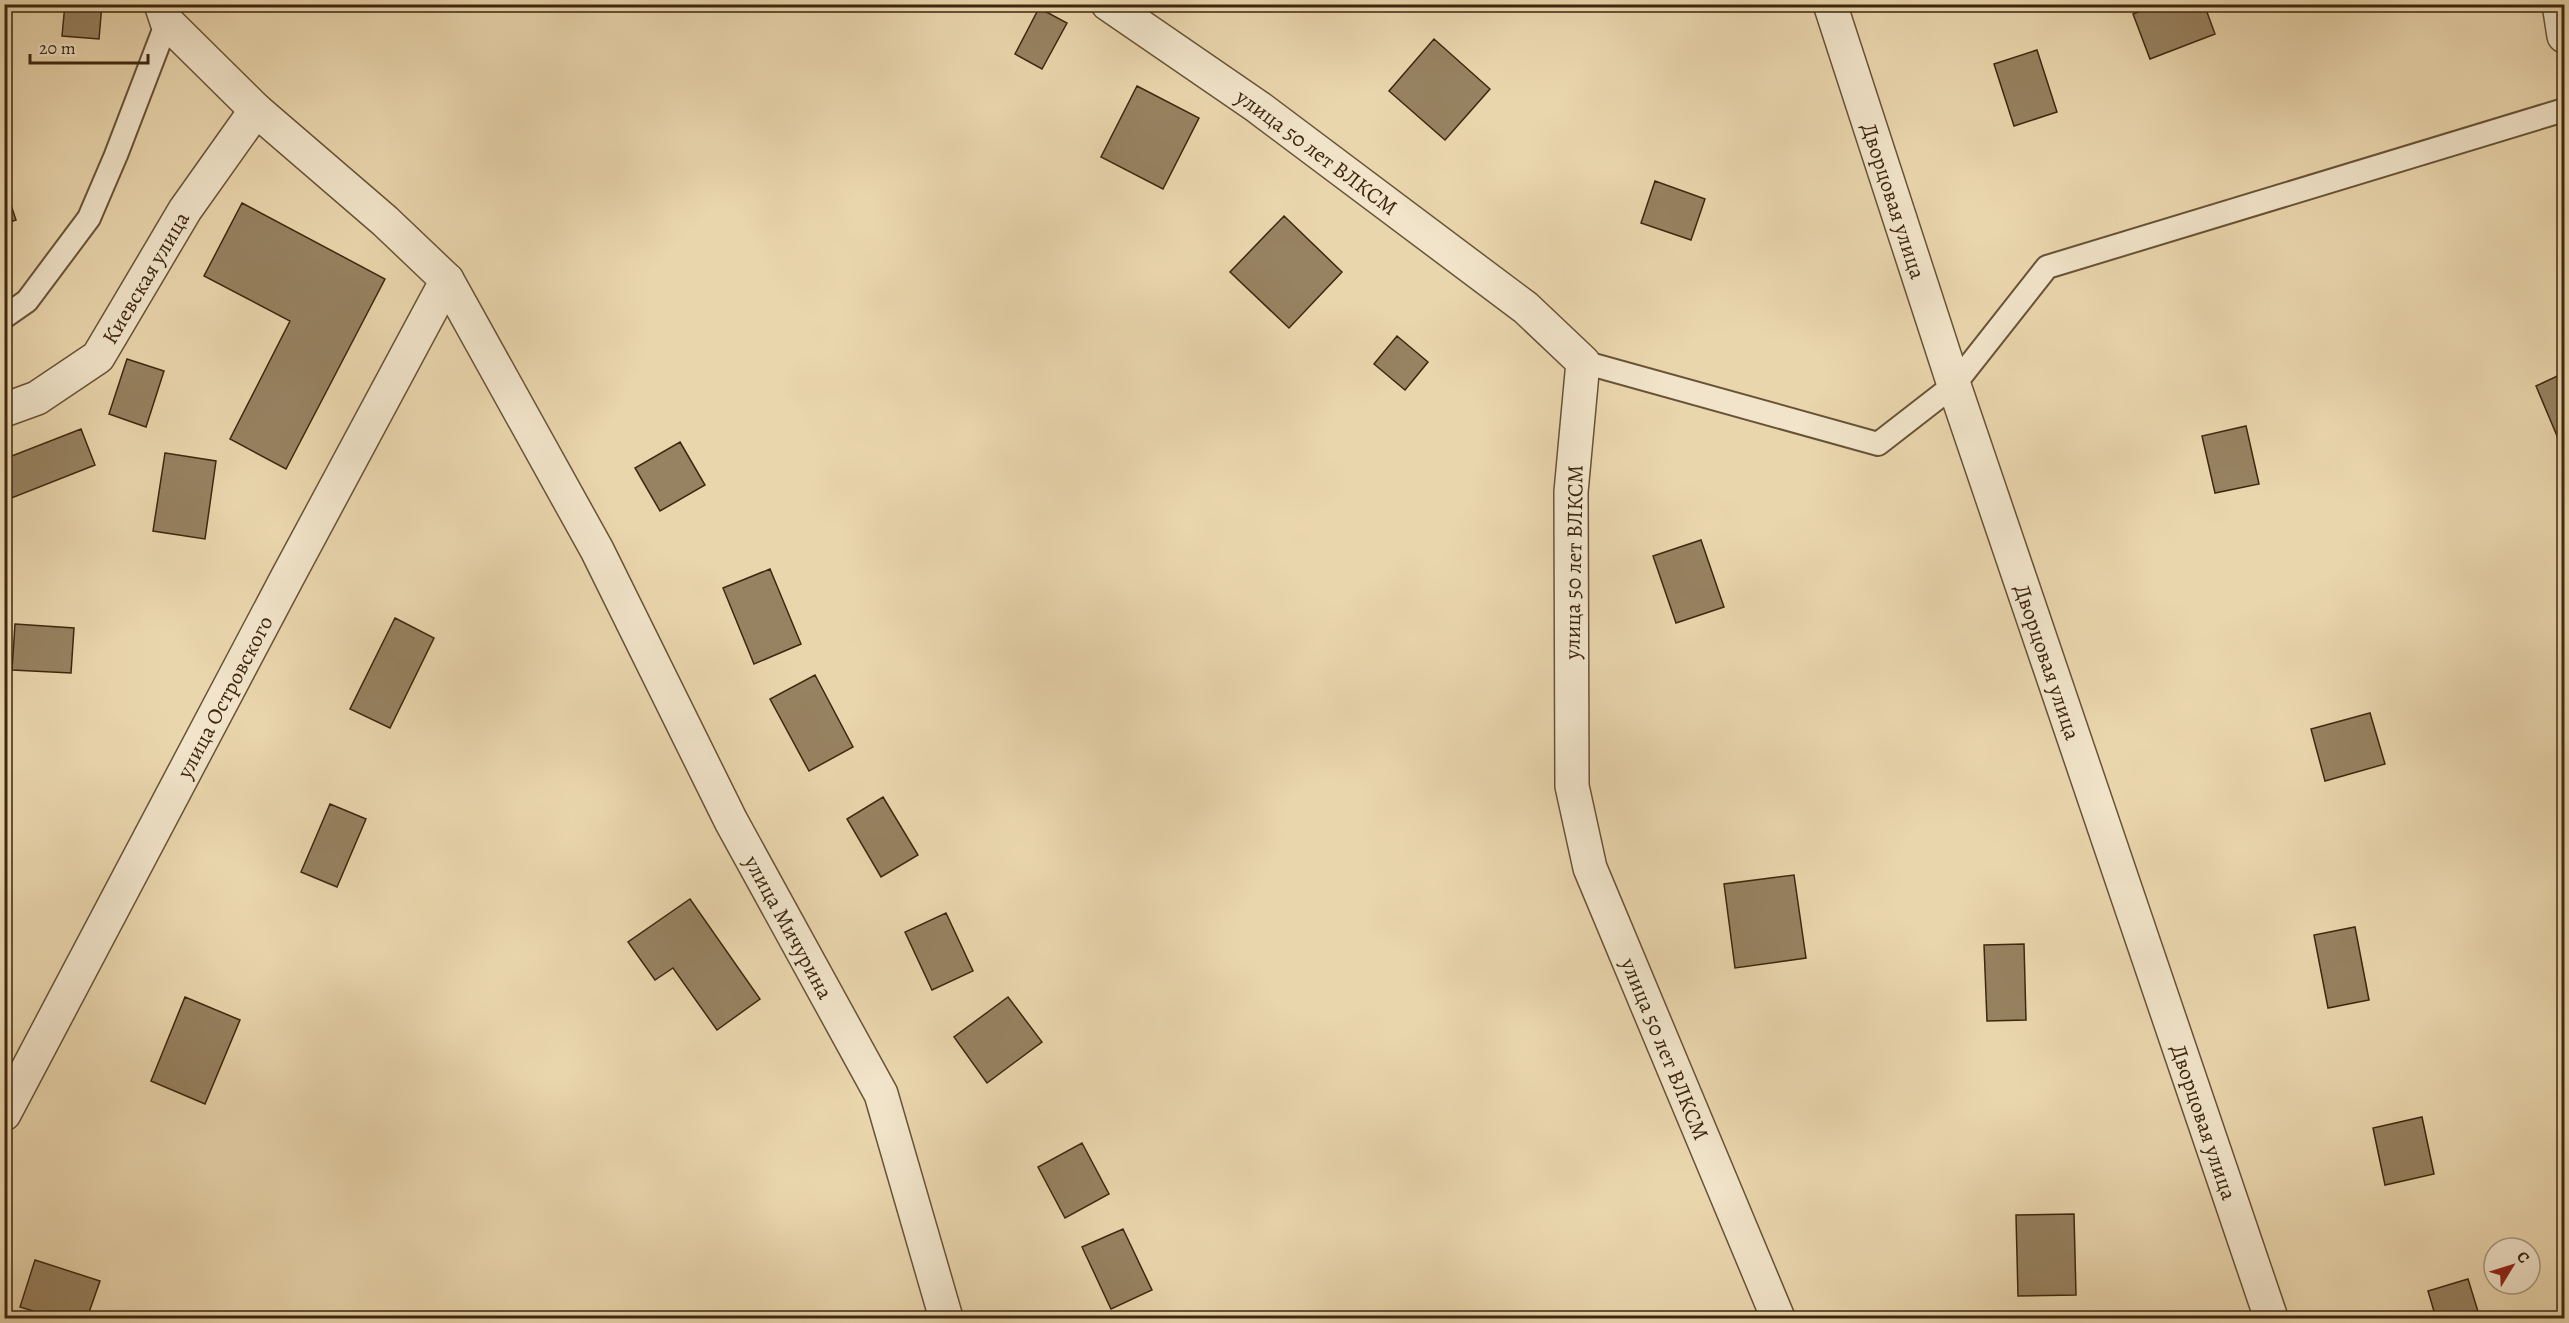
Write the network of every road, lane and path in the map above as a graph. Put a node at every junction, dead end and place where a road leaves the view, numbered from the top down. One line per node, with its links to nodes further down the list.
1 (1108, 4): 10 (street, улица 50 лет ВЛКСМ)
2 (1830, 4): 11 (street, Дворцовая улица)
3 (2559, 4): 5 (street)
4 (164, 13): 7 (street, улица Мичурина); 9 (lane)
5 (2565, 36)
6 (2565, 110): 11 (lane)
7 (256, 111): 8 (street, улица Мичурина); 12 (street, Киевская улица)
8 (447, 280): 13 (street, улица Островского); 14 (street, улица Мичурина)
9 (4, 317)
10 (1583, 362): 11 (lane); 15 (street, улица 50 лет ВЛКСМ)
11 (1954, 385): 16 (street, Дворцовая улица)
12 (4, 410)
13 (4, 1114)
14 (946, 1318)
15 (1778, 1318)
16 (2271, 1318)

